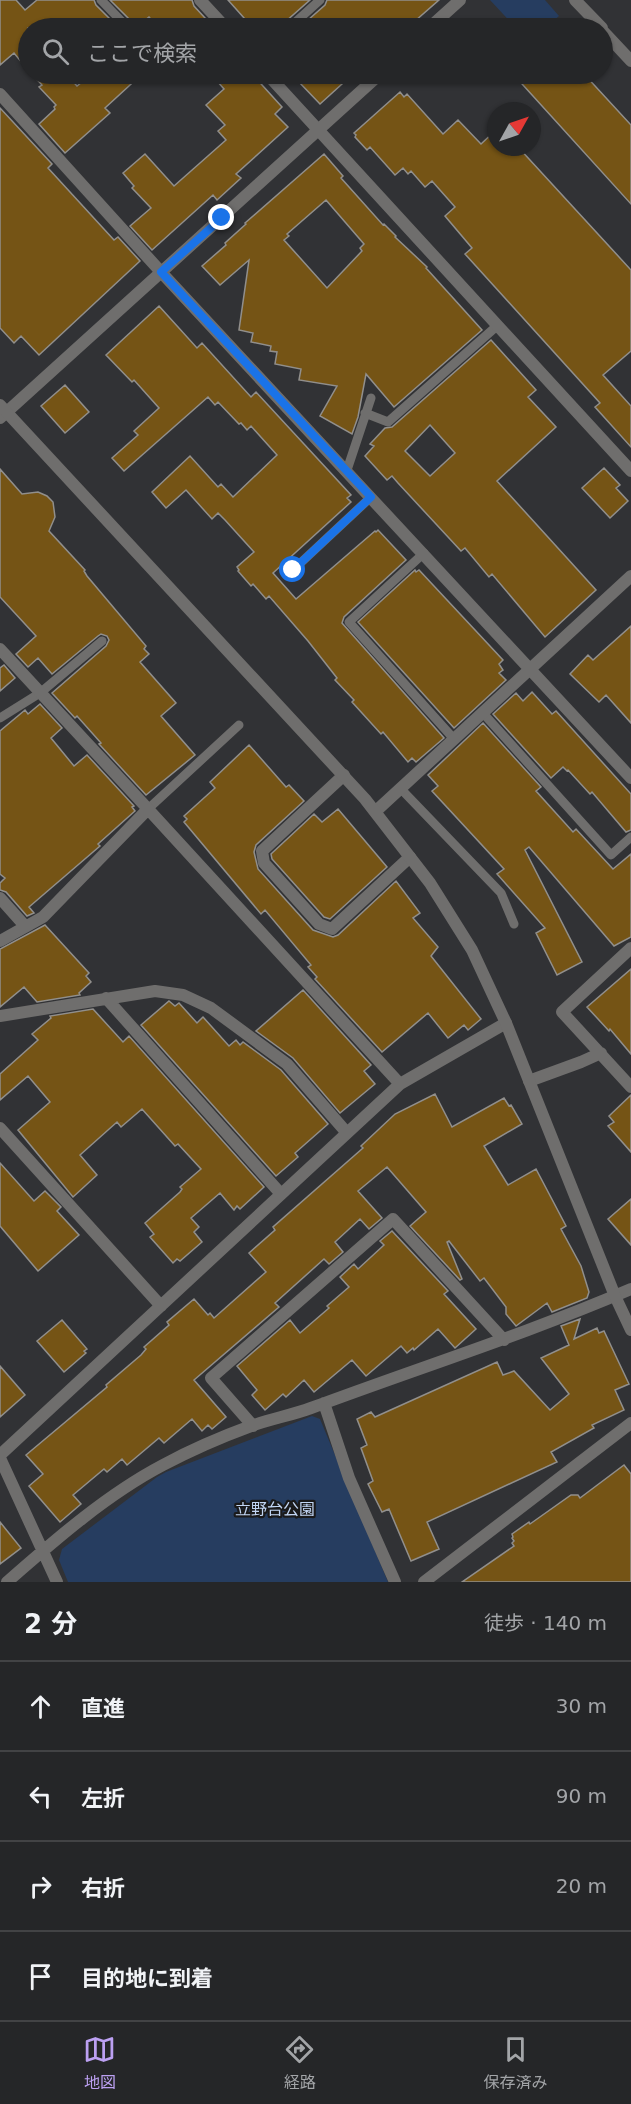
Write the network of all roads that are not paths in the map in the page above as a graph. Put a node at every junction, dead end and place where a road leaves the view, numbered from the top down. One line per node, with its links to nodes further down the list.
1 (102, 0): 6 (lane)
2 (200, 0): 7 (street)
3 (320, 0): 8 (lane)
4 (460, 0): 9 (street)
5 (575, 0): 10 (street)
6 (119, 18)
7 (212, 18)
8 (300, 18)
9 (440, 18)
10 (592, 18)
11 (613, 41): 12 (street)
12 (631, 61)
13 (276, 84): 16 (street)
14 (369, 84): 16 (street)
15 (0, 94): 17 (street)
16 (318, 130): 17 (street); 18 (street)
17 (161, 272): 20 (street); 22 (street)
18 (498, 326): 21 (lane); 23 (street)
19 (371, 398): 21 (lane)
20 (2, 412): 36 (street)
21 (365, 413): 22 (lane)
22 (346, 470): 24 (street)
23 (631, 471)
24 (371, 497): 25 (street); 26 (lane)
25 (424, 553): 30 (street); 35 (lane)
26 (293, 570)
27 (631, 576): 30 (street)
28 (102, 641): 31 (lane)
29 (0, 649): 31 (street)
30 (530, 668): 32 (street); 37 (street)
31 (40, 693): 33 (lane); 39 (street)
32 (482, 712): 35 (street); 41 (lane)
33 (0, 718)
34 (239, 725): 39 (lane)
35 (454, 739): 38 (street)
36 (344, 775): 40 (street); 42 (street)
37 (631, 778)
38 (400, 789): 40 (street); 44 (lane)
39 (148, 809): 45 (street); 53 (street)
40 (376, 811): 42 (street)
41 (631, 837)
42 (410, 856): 50 (street)
43 (0, 898): 45 (street)
44 (514, 924)
45 (25, 926): 46 (street)
46 (0, 941)
47 (631, 948): 51 (street)
48 (106, 998): 49 (street); 56 (street); 57 (street)
49 (0, 1016)
50 (506, 1023): 52 (street); 53 (street)
51 (601, 1053): 52 (street); 54 (street)
52 (529, 1081): 59 (street)
53 (400, 1084): 56 (street)
54 (631, 1087)
55 (0, 1128): 60 (street)
56 (347, 1133): 57 (street)
57 (281, 1194): 60 (street)
58 (631, 1289): 59 (street)
59 (615, 1296): 61 (street); 62 (street)
60 (161, 1306): 66 (street)
61 (631, 1330)
62 (504, 1340): 63 (street); 65 (street)
63 (324, 1403): 65 (street); 70 (street)
64 (631, 1423): 71 (street)
65 (253, 1426): 67 (street)
66 (0, 1457): 67 (street)
67 (43, 1551): 68 (street); 69 (street)
68 (7, 1582)
69 (57, 1582)
70 (395, 1582)
71 (424, 1582)

